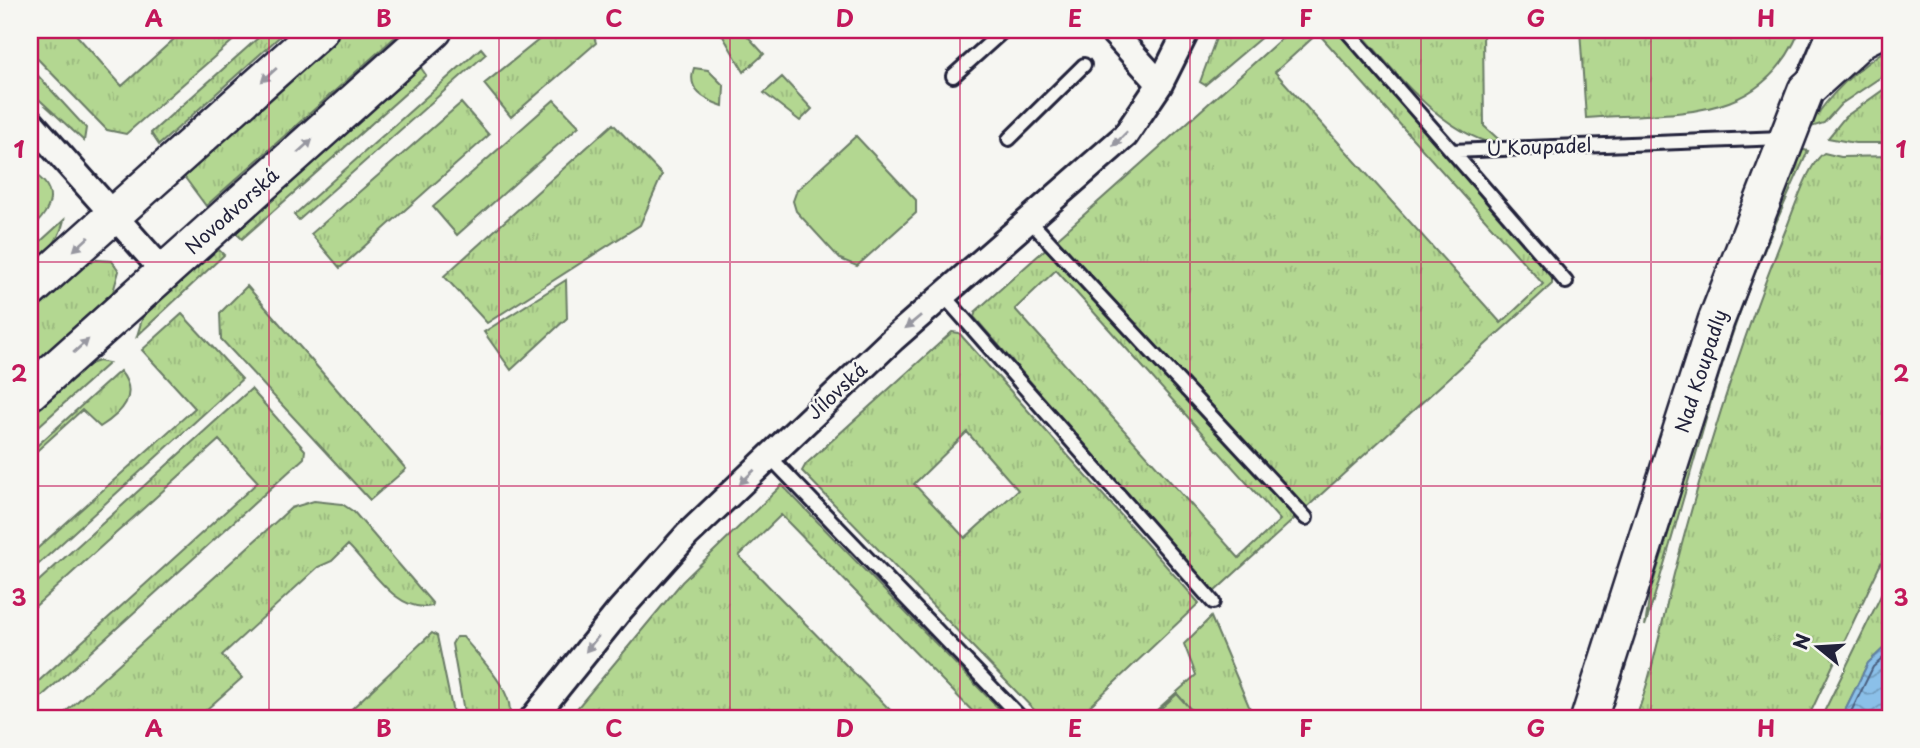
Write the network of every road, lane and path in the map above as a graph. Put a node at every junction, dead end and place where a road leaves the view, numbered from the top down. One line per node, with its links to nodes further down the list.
1 (320, 30): 17 (main road, one-way to 17)
2 (434, 30): 19 (main road, Novodvorská, one-way to 2)
3 (1004, 30): 10 (lane)
4 (1111, 30): 11 (street)
5 (1187, 30): 11 (street, Jílovská)
6 (1346, 30): 16 (lane)
7 (1831, 30): 12 (street, Nad Koupadly)
8 (1880, 30): 12 (main road)
9 (1084, 65): 15 (lane)
10 (953, 76)
11 (1160, 84): 18 (street, Jílovská, one-way to 18)
12 (1806, 89): 14 (main road, Nad Koupadly)
13 (30, 121): 17 (street)
14 (1786, 138): 16 (lane, U Koupadel); 29 (main road, Nad Koupadly)
15 (1009, 139)
16 (1452, 151): 20 (lane)
17 (113, 215): 19 (street); 21 (main road, one-way to 21)
18 (1030, 221): 22 (street, Jílovská); 25 (lane)
19 (164, 272): 23 (main road, Novodvorská, one-way to 19)
20 (1566, 282)
21 (30, 290)
22 (944, 296): 24 (street, Jílovská, one-way to 24); 26 (lane)
23 (30, 392)
24 (769, 456): 27 (street, Jílovská, one-way to 27); 28 (lane)
25 (1306, 518)
26 (1213, 602)
27 (533, 718)
28 (1021, 718)
29 (1589, 718)

